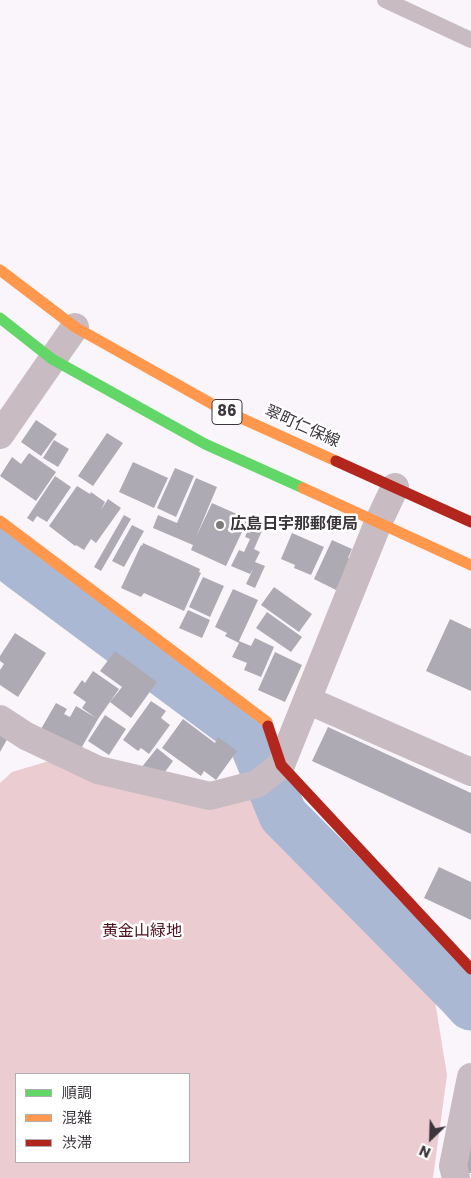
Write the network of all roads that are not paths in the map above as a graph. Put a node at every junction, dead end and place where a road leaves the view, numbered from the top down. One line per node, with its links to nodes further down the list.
1 (385, 0): 2 (lane)
2 (471, 40)
3 (0, 270): 5 (main road, 翠町仁保線 / 86)
4 (0, 318): 6 (main road, 86)
5 (75, 327): 6 (street); 8 (main road, 翠町仁保線 / 86)
6 (52, 359): 7 (street); 11 (main road, 86)
7 (0, 435)
8 (395, 487): 10 (main road, 翠町仁保線 / 86); 11 (street)
9 (0, 521): 15 (main road)
10 (471, 522)
11 (378, 523): 12 (main road, 86); 13 (street)
12 (471, 565)
13 (307, 700): 15 (street); 16 (street)
14 (0, 719): 15 (street)
15 (280, 766): 17 (main road)
16 (471, 772)
17 (471, 969)
18 (471, 1077): 19 (street)
19 (456, 1178)

